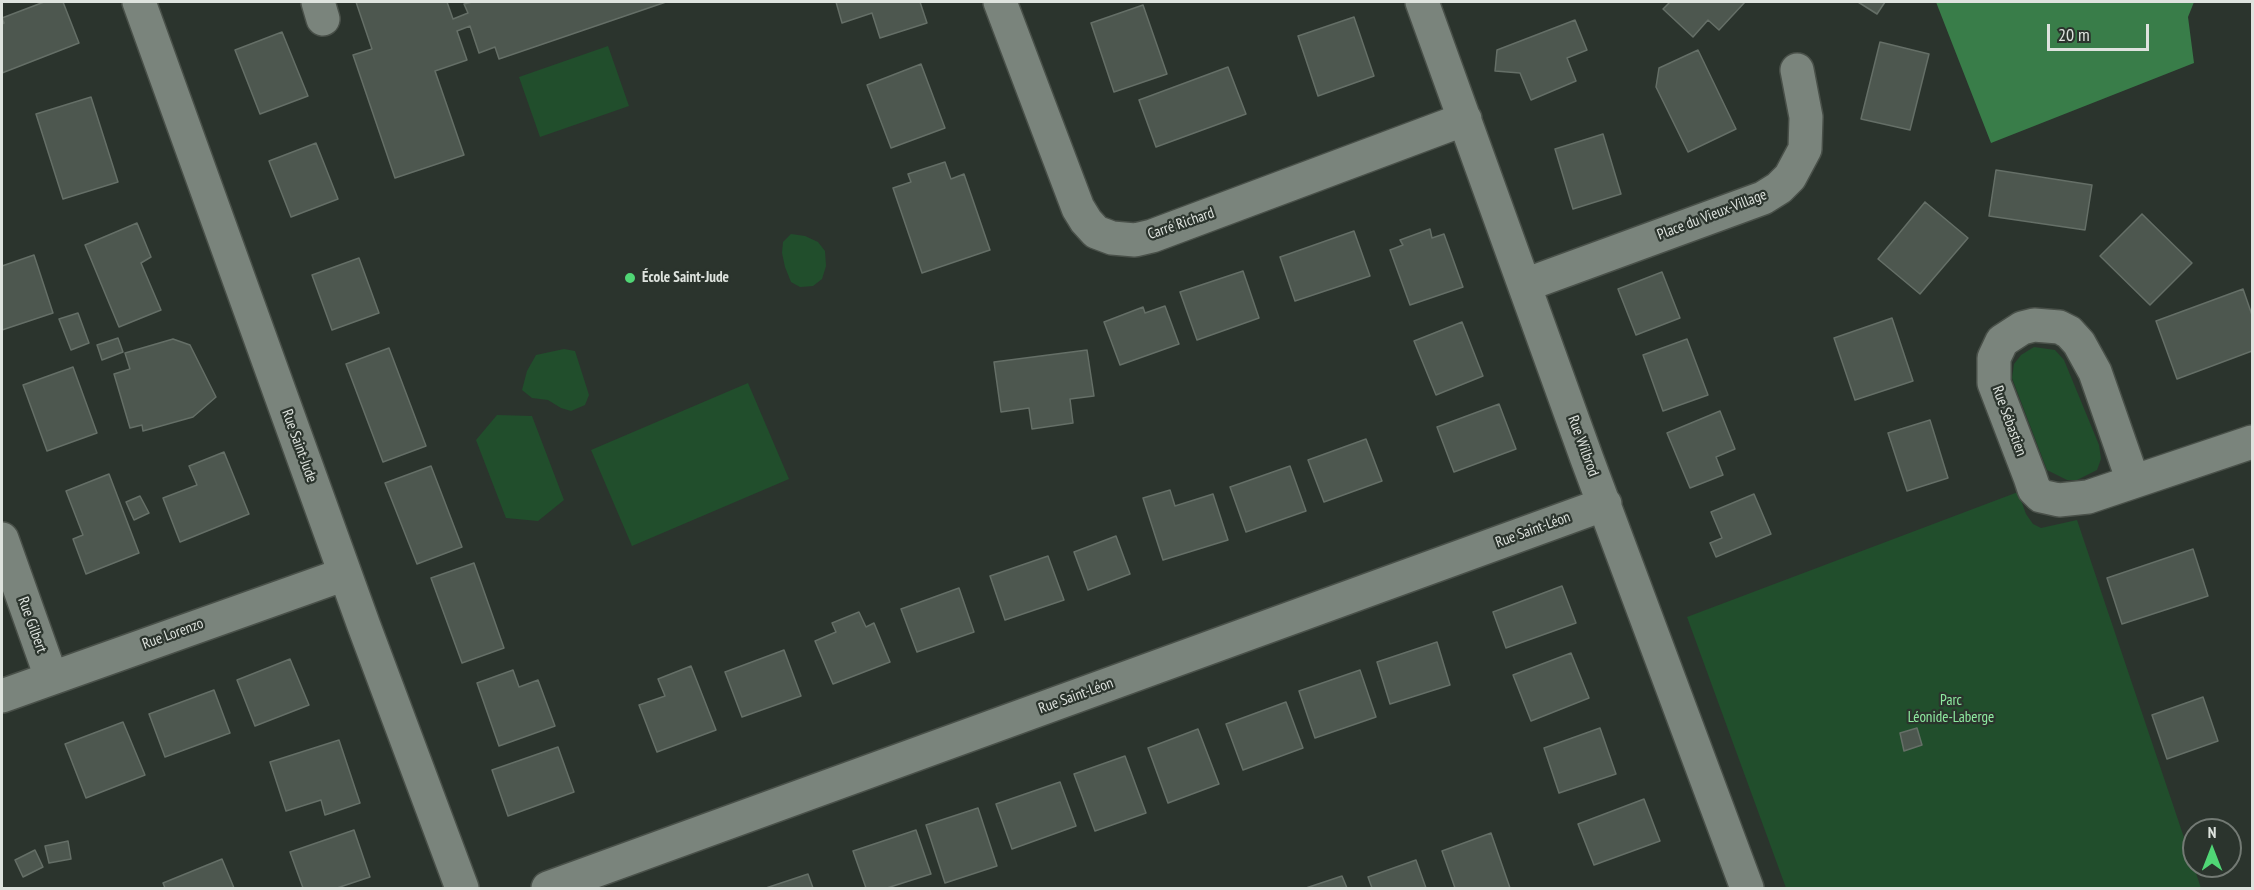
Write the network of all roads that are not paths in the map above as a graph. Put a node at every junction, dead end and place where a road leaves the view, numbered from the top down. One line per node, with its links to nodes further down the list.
1 (139, 2): 11 (street, Rue Saint-Jude)
2 (1000, 2): 5 (street, Carré Richard)
3 (1422, 2): 5 (street, Rue Wilbrod)
4 (1797, 70): 6 (street, Place du Vieux-Village)
5 (1465, 119): 6 (street, Rue Wilbrod)
6 (1525, 285): 9 (street, Rue Wilbrod)
7 (2253, 442): 8 (street, Rue Sébastien)
8 (2133, 481): 8 (street, Rue Sébastien)
9 (1605, 504): 15 (street, Rue Saint-Léon); 16 (street, Rue Wilbrod)
10 (2, 539): 12 (street, Rue Gilbert)
11 (345, 574): 12 (street, Rue Lorenzo); 14 (street, Rue Saint-Jude)
12 (51, 678): 13 (street, Rue Lorenzo)
13 (2, 696)
14 (462, 888)
15 (548, 888)
16 (1747, 888)

